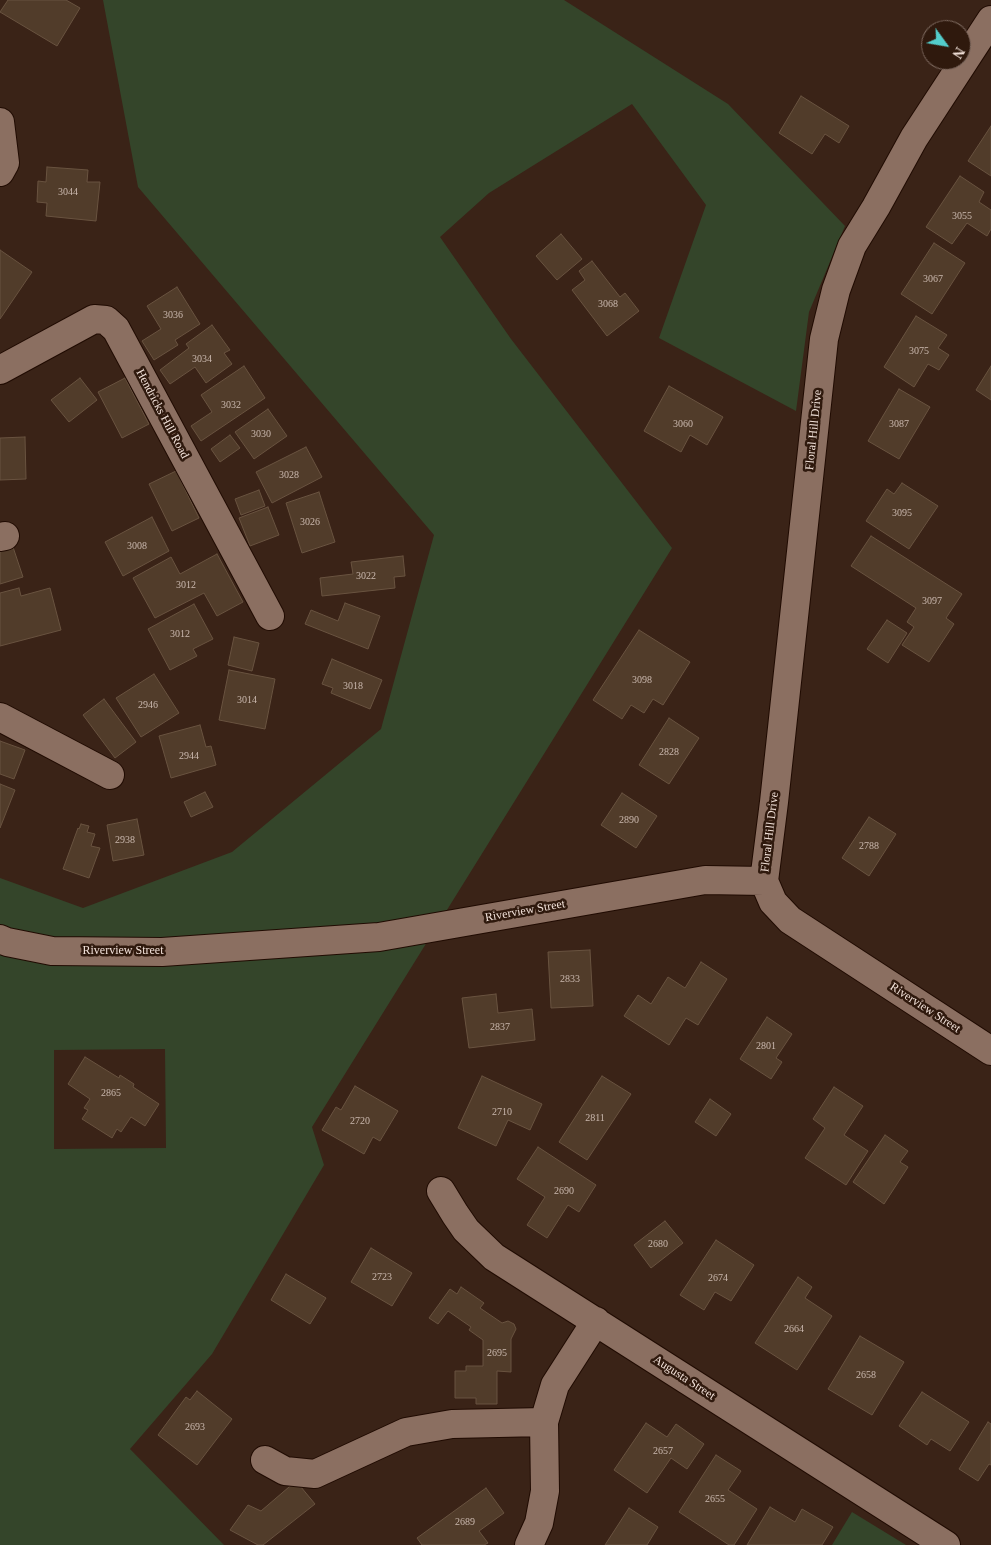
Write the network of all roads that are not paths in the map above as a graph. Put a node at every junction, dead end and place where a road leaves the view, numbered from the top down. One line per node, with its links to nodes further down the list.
1 (991, 20): 8 (street, Floral Hill Drive)
2 (0, 122): 3 (street)
3 (0, 172)
4 (0, 370): 5 (street, Hendricks Hill Road)
5 (270, 616)
6 (0, 716): 7 (street)
7 (110, 775)
8 (764, 881): 9 (street, Riverview Street); 10 (street, Riverview Street)
9 (0, 939)
10 (991, 1051)
11 (441, 1191): 12 (street, Augusta Street)
12 (596, 1322): 13 (street); 16 (street, Augusta Street)
13 (544, 1422): 14 (street); 15 (street)
14 (265, 1460)
15 (528, 1545)
16 (946, 1545)

